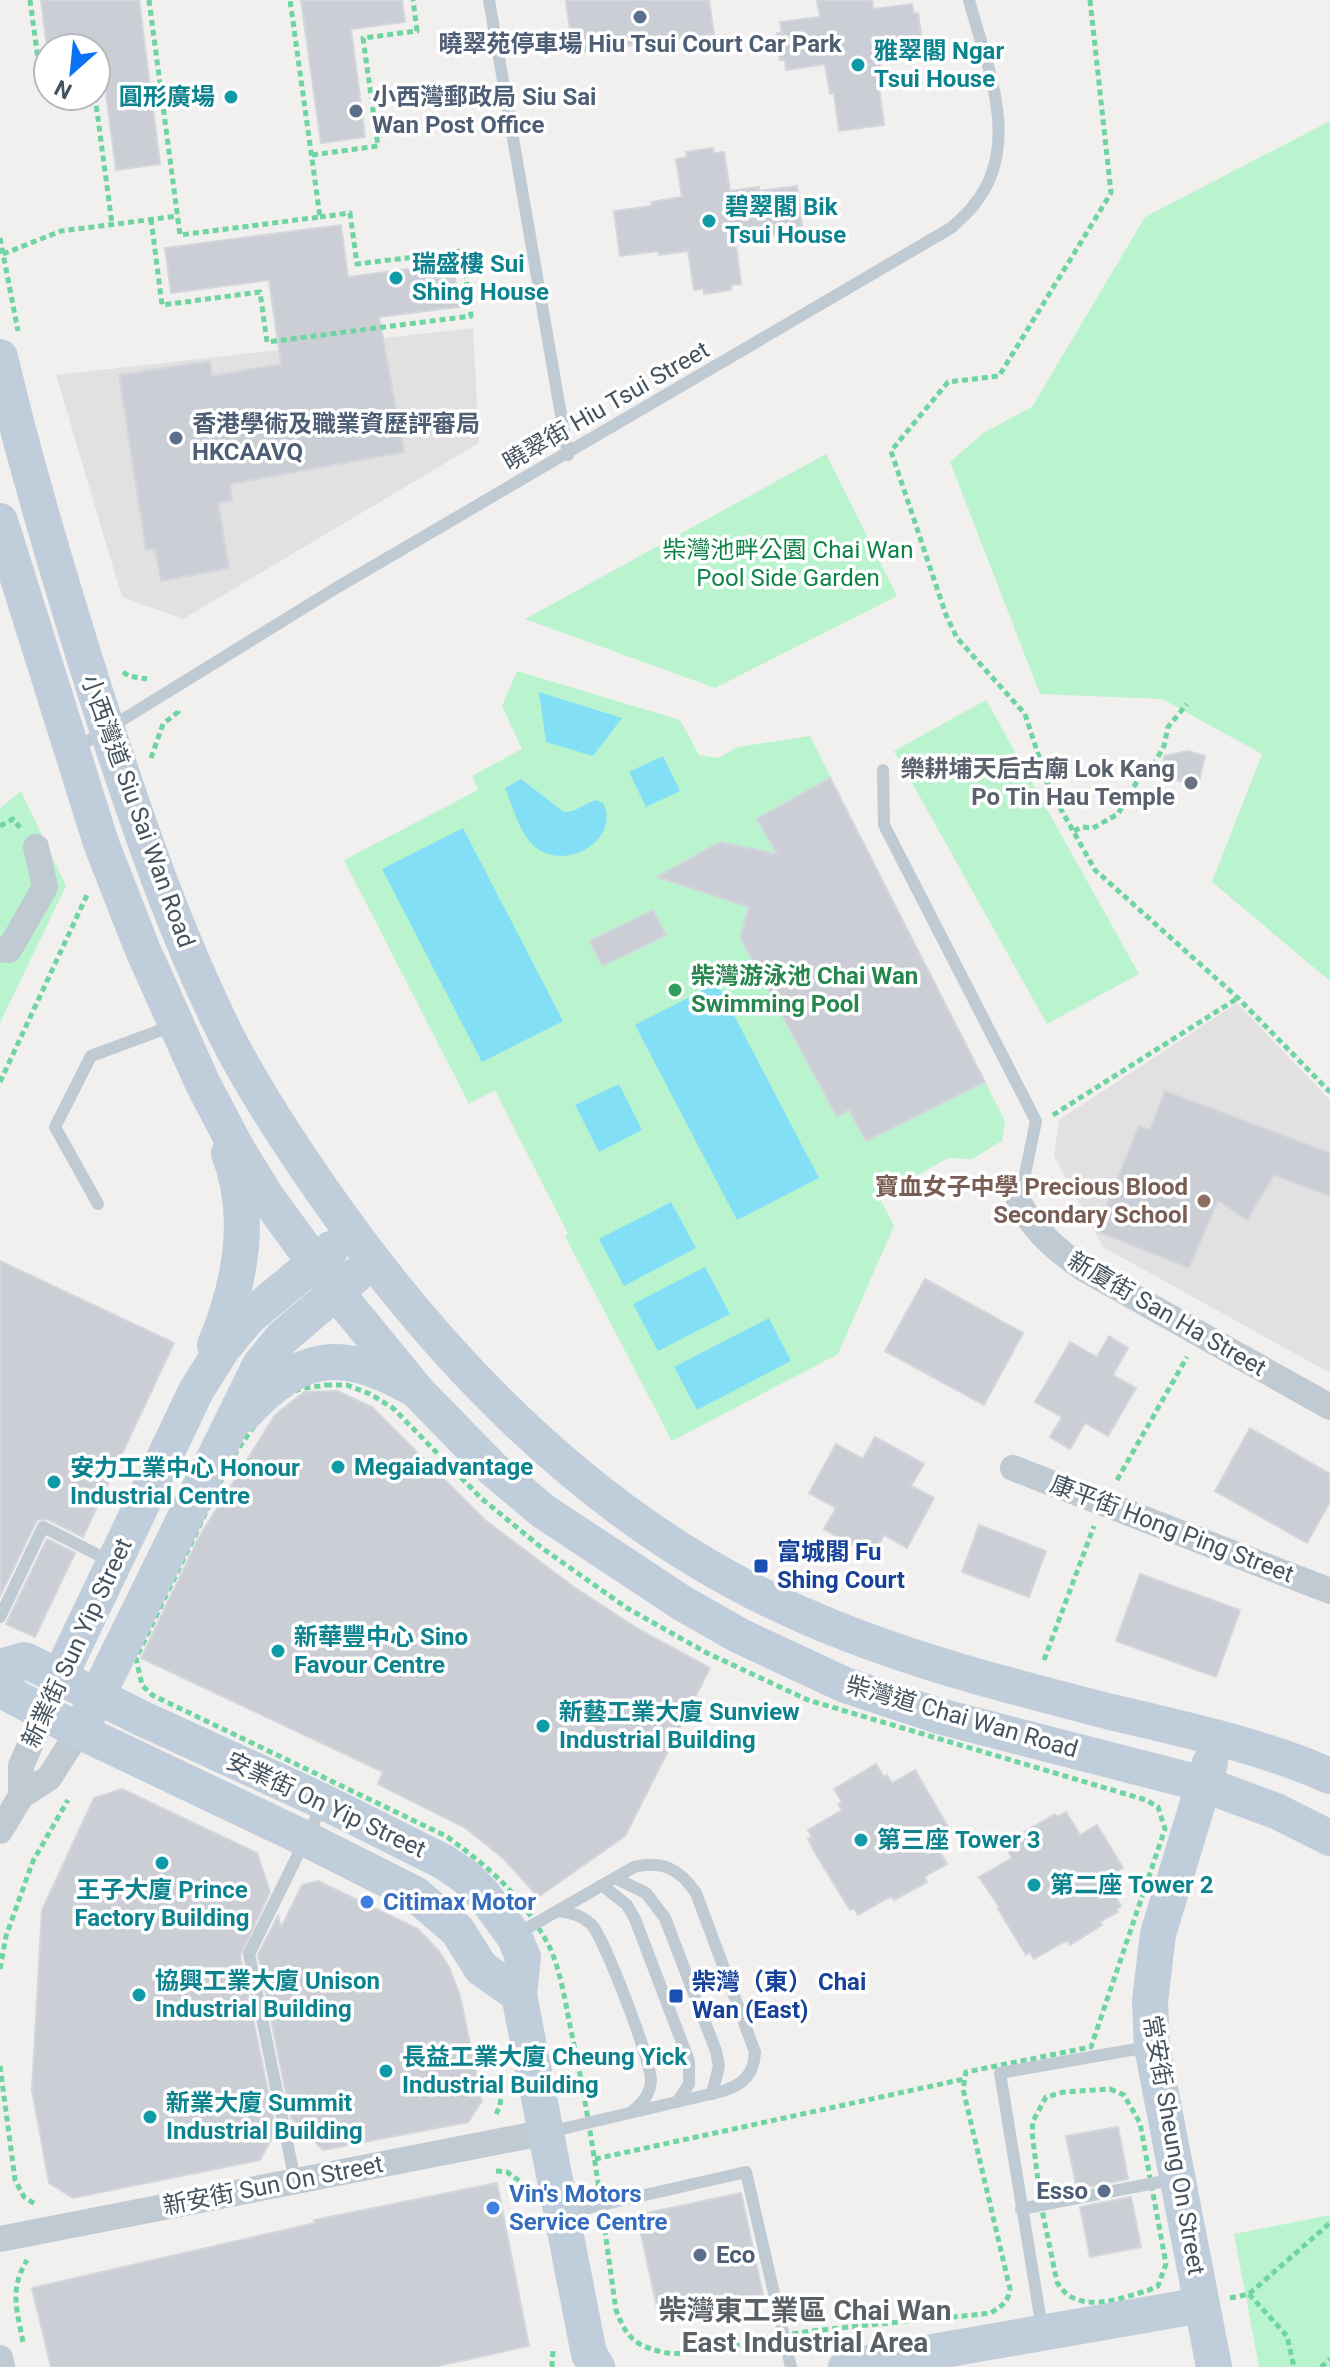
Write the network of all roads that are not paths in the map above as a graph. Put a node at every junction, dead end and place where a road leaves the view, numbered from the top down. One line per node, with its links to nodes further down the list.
1 (489, 0): 4 (lane)
2 (969, 0): 4 (lane, 曉翠街 Hiu Tsui Street)
3 (0, 357): 6 (main road, 小西灣道 Siu Sai Wan Road)
4 (568, 455): 6 (lane, 曉翠街 Hiu Tsui Street)
5 (0, 521): 7 (main road, 小西灣道 Siu Sai Wan Road)
6 (108, 731): 7 (lane, 曉翠街 Hiu Tsui Street); 15 (main road, 小西灣道 Siu Sai Wan Road)
7 (73, 751): 11 (main road, 小西灣道 Siu Sai Wan Road)
8 (883, 770): 13 (lane)
9 (36, 847): 10 (street)
10 (0, 949)
11 (175, 1025): 12 (main road, 小西灣道 Siu Sai Wan Road); 14 (lane)
12 (203, 1084): 16 (main road, 小西灣道 Siu Sai Wan Road); 18 (main road)
13 (1019, 1203): 20 (street, 新廈街 San Ha Street)
14 (98, 1204)
15 (361, 1248): 16 (main road, 新業街 Sun Yip Street); 17 (main road, 新業街 Sun Yip Street); 31 (main road, 柴灣道 Chai Wan Road)
16 (314, 1262): 17 (main road, 小西灣道 Siu Sai Wan Road); 18 (main road, 新業街 Sun Yip Street)
17 (336, 1292): 19 (main road, 柴灣道 Chai Wan Road); 21 (main road, 新業街 Sun Yip Street)
18 (196, 1391): 23 (main road, 新業街 Sun Yip Street)
19 (417, 1391): 21 (main road); 33 (main road, 柴灣道 Chai Wan Road)
20 (1330, 1407)
21 (223, 1436): 28 (main road, 新業街 Sun Yip Street)
22 (1013, 1468): 24 (street, 康平街 Hong Ping Street)
23 (114, 1563): 25 (lane); 27 (main road, 新業街 Sun Yip Street)
24 (1330, 1591)
25 (0, 1617)
26 (0, 1667): 27 (main road); 29 (main road)
27 (60, 1676): 28 (main road, 安業街 On Yip Street); 29 (street, 新業街 Sun Yip Street)
28 (98, 1695): 30 (main road, 新業街 Sun Yip Street); 35 (main road, 安業街 On Yip Street)
29 (43, 1712): 30 (main road, 安業街 On Yip Street); 34 (street, 新業街 Sun Yip Street)
30 (79, 1731): 34 (street, 新業街 Sun Yip Street); 38 (main road, 安業街 On Yip Street)
31 (1217, 1738): 32 (main road, 柴灣道 Chai Wan Road); 33 (main road, 常安街 Sheung On Street)
32 (1330, 1776)
33 (1203, 1784): 37 (main road, 柴灣道 Chai Wan Road); 44 (main road, 常安街 Sheung On Street)
34 (21, 1796): 36 (street, 新業街 Sun Yip Street)
35 (324, 1802): 38 (lane); 42 (main road, 安業街 On Yip Street)
36 (0, 1831)
37 (1330, 1838)
38 (306, 1839): 43 (main road, 安業街 On Yip Street); 50 (lane)
39 (615, 1878): 40 (lane); 45 (lane); 45 (lane)
40 (602, 1885): 41 (lane); 46 (lane)
41 (557, 1911): 42 (lane); 47 (lane)
42 (514, 1936): 43 (main road, 安業街 On Yip Street)
43 (519, 1995): 48 (main road, 安業街 On Yip Street)
44 (1152, 2047): 49 (main road, 常安街 Sheung On Street); 51 (lane)
45 (712, 2094): 46 (lane)
46 (677, 2102): 47 (lane)
47 (631, 2113): 48 (lane)
48 (547, 2132): 50 (street, 新安街 Sun On Street); 52 (main road, 安業街 On Yip Street)
49 (1178, 2179): 51 (lane); 54 (main road, 常安街 Sheung On Street)
50 (295, 2181): 53 (street, 新安街 Sun On Street)
51 (1021, 2209): 55 (lane)
52 (563, 2213): 57 (main road, 安業街 On Yip Street); 59 (lane)
53 (0, 2239)
54 (1214, 2302): 55 (main road); 61 (main road, 常安街 Sheung On Street)
55 (1042, 2332): 60 (main road)
56 (12, 2356): 58 (street)
57 (591, 2363)
58 (2, 2367)
59 (791, 2367)
60 (846, 2367)
61 (1214, 2367)

